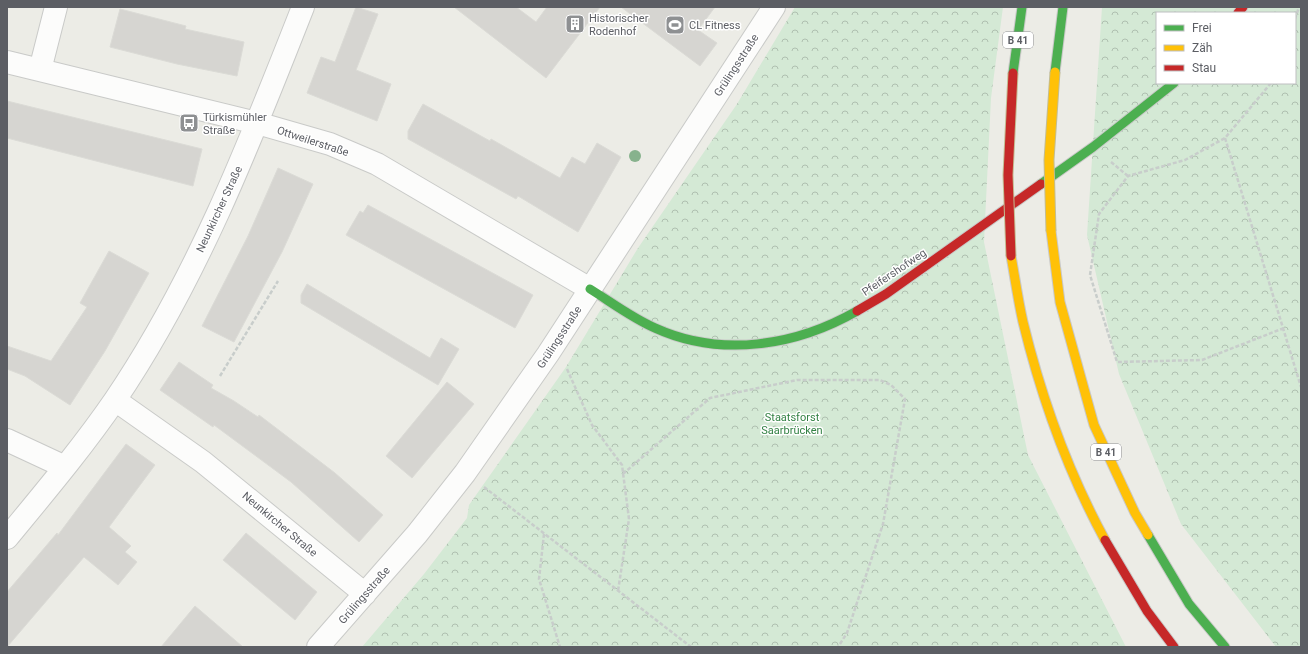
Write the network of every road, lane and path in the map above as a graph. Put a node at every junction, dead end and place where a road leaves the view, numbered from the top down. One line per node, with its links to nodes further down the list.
1 (56, 7): 7 (street)
2 (303, 7): 10 (street, Neunkircher Straße)
3 (774, 7): 13 (street, Grülingsstraße)
4 (1022, 7): 31 (main road, B 41, bridge)
5 (1063, 7): 32 (main road, B 41, bridge)
6 (7, 62): 7 (street, Ottweilerstraße)
7 (40, 70): 10 (street, Ottweilerstraße)
8 (1173, 84): 13 (main road, Pfeifershofweg)
9 (1270, 84): 11 (path)
10 (257, 123): 13 (street, Ottweilerstraße); 18 (street, Neunkircher Straße)
11 (1225, 138): 14 (path); 14 (path)
12 (278, 281): 16 (path)
13 (590, 289): 15 (street, Grülingsstraße)
14 (1284, 328): 17 (path)
15 (548, 354): 21 (street, Grülingsstraße); 22 (path)
16 (220, 376)
17 (1301, 387)
18 (115, 400): 20 (street, Neunkircher Straße); 26 (street, Neunkircher Straße)
19 (7, 440): 20 (street)
20 (65, 467): 24 (street, Neunkircher Straße)
21 (465, 474): 23 (path); 26 (street, Grülingsstraße)
22 (623, 474): 25 (path); 30 (path)
23 (544, 534): 25 (path); 28 (path)
24 (7, 538)
25 (618, 591): 29 (path)
26 (365, 594): 27 (street, Grülingsstraße)
27 (318, 647)
28 (560, 647)
29 (691, 647)
30 (838, 647)
31 (1174, 647)
32 (1225, 647)

